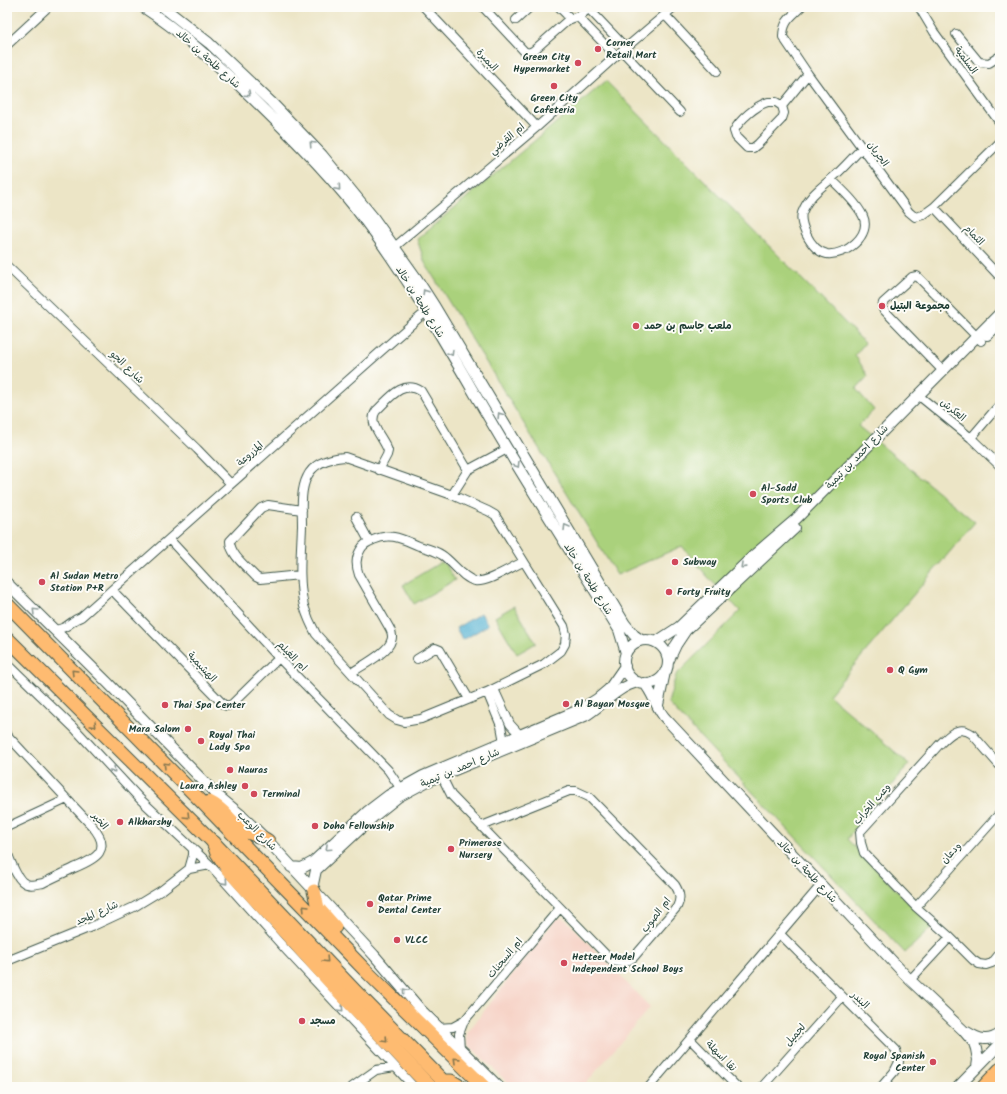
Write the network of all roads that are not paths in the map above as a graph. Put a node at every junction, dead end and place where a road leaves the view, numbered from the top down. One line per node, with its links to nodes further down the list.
1 (48, 7): 16 (street)
2 (143, 7): 29 (street, شارع طلحة بن خالد, one-way to 29)
3 (163, 7): 29 (street, شارع طلحة بن خالد, one-way to 3)
4 (424, 7): 24 (street, البمبرة)
5 (483, 7): 13 (street)
6 (530, 7): 14 (street)
7 (559, 7): 13 (street)
8 (674, 7): 12 (street, ام القرضي)
9 (801, 7): 20 (street, الجريان)
10 (919, 7): 23 (street, السلمية)
11 (590, 8): 13 (street); 17 (street)
12 (665, 15): 17 (street, ام القرضي); 19 (street)
13 (574, 17): 17 (street)
14 (516, 20)
15 (956, 34): 18 (street)
16 (7, 45)
17 (621, 52): 22 (street); 24 (street, ام القرضي)
18 (1000, 56)
19 (717, 71)
20 (808, 74): 21 (street); 26 (street, الجريان)
21 (782, 106): 21 (street)
22 (680, 112)
23 (1000, 123)
24 (537, 127): 29 (street, ام القرضي)
25 (1000, 142): 28 (street, الجريان)
26 (862, 148): 27 (street); 28 (street, الجريان)
27 (832, 179): 27 (street)
28 (934, 207): 31 (street, الثمام)
29 (391, 249): 32 (street, شارع طلحة بن خالد)
30 (7, 266): 44 (street, شارع الجو)
31 (1000, 277)
32 (430, 310): 40 (street, شارع طلحة بن خالد, one-way to 40); 44 (street, المزروعة); 58 (street, شارع طلحة بن خالد, one-way to 32)
33 (1000, 313): 35 (street, شارع احمد بن تيمية)
34 (1000, 323): 35 (street, شارع احمد بن تيمية)
35 (979, 339): 36 (street, شارع احمد بن تيمية); 36 (street); 37 (street, شارع احمد بن تيمية)
36 (942, 370): 37 (street, شارع احمد بن تيمية)
37 (920, 396): 39 (street, العكرش); 59 (street, شارع احمد بن تيمية, one-way to 59); 66 (street, شارع احمد بن تيمية)
38 (1000, 404): 39 (street)
39 (971, 438): 41 (street, العكرش)
40 (507, 448): 43 (street); 61 (street, شارع طلحة بن خالد, one-way to 61)
41 (1000, 466)
42 (379, 470): 43 (street); 45 (street); 46 (street)
43 (468, 470): 45 (street)
44 (231, 484): 48 (street, المزروعة)
45 (452, 495): 50 (street)
46 (302, 510): 51 (street); 51 (street)
47 (356, 517): 49 (street)
48 (169, 539): 53 (street, المزروعة); 62 (street, ام الغيلم)
49 (369, 541): 50 (street); 67 (street)
50 (523, 562): 69 (street)
51 (300, 575): 67 (street)
52 (7, 583): 56 (street, شارع الوعب, one-way to 52)
53 (112, 590): 55 (street, المزروعة); 62 (street, الهشيمية)
54 (7, 604): 80 (main road, شارع الوعب, one-way to 54)
55 (81, 617): 56 (street, المزروعة); 60 (street, المزروعة)
56 (54, 630): 60 (street, شارع الوعب)
57 (7, 638): 85 (main road, one-way to 85)
58 (641, 640): 59 (street); 61 (street)
59 (656, 642): 66 (street)
60 (68, 643): 84 (street, شارع الوعب)
61 (626, 653): 65 (street)
62 (279, 658): 78 (street, ام الغيلم)
63 (417, 659): 70 (street)
64 (7, 663): 86 (street, one-way to 86)
65 (625, 666): 68 (street); 74 (street, شارع احمد بن تيمية)
66 (667, 666): 68 (street); 71 (street)
67 (351, 673): 70 (street)
68 (641, 683): 71 (street, شارع طلحة بن خالد); 77 (street, شارع احمد بن تيمية)
69 (491, 691): 70 (street); 72 (street)
70 (469, 700)
71 (658, 705): 91 (street, شارع طلحة بن خالد)
72 (502, 717): 74 (street); 75 (street)
73 (7, 735): 79 (street, الخير)
74 (520, 735): 75 (street, شارع احمد بن تيمية)
75 (504, 742): 77 (street, شارع احمد بن تيمية)
76 (1000, 766): 93 (street, وعب الخراب)
77 (440, 773): 78 (street, شارع احمد بن تيمية); 82 (street, ام الصوب)
78 (402, 791): 89 (street, شارع احمد بن تيمية, one-way to 89); 92 (street, شارع احمد بن تيمية)
79 (67, 799): 83 (street); 87 (street, الخير)
80 (200, 800): 84 (main road); 99 (main road, شارع الوعب, one-way to 80)
81 (1000, 813): 93 (street, ودعان)
82 (482, 826): 94 (street, ام الصوب); 94 (street, ام الصوب)
83 (7, 827)
84 (268, 842): 89 (street, شارع الوعب)
85 (214, 843): 113 (main road, one-way to 113); 116 (highway, one-way to 116)
86 (193, 848): 88 (street); 90 (street)
87 (7, 852)
88 (210, 865): 90 (street, شارع المجد); 108 (street, one-way to 108)
89 (291, 867): 92 (street, شارع الوعب)
90 (189, 869): 98 (street, شارع المجد)
91 (820, 886): 95 (street); 100 (street, شارع طلحة بن خالد)
92 (314, 891): 99 (main road); 103 (street, شارع الوعب, one-way to 92)
93 (916, 907): 96 (street, وعب الخراب)
94 (560, 908): 102 (street, ام السحنات)
95 (780, 934): 101 (street, البندر); 106 (street)
96 (950, 937): 97 (street, وعب الخراب); 100 (street)
97 (1000, 953)
98 (7, 961)
99 (364, 969): 118 (main road, شارع الوعب, one-way to 99)
100 (910, 980): 104 (street, شارع طلحة بن خالد)
101 (842, 997): 122 (street, لجميل); 123 (street, البندر)
102 (464, 1022): 103 (street); 107 (street, ام السحنات)
103 (438, 1028): 107 (street, شارع الوعب)
104 (964, 1030): 105 (street, شارع طلحة بن خالد); 110 (street, شارع طلحة بن خالد)
105 (999, 1038): 110 (street)
106 (690, 1039): 120 (street); 121 (street, نقا اسهلة)
107 (460, 1049): 119 (street, شارع الوعب)
108 (381, 1052): 109 (street); 111 (street)
109 (395, 1067): 111 (street); 115 (street)
110 (977, 1067): 124 (street)
111 (376, 1070): 114 (street)
112 (1000, 1070): 125 (highway)
113 (446, 1084): 117 (main road)
114 (352, 1087)
115 (414, 1087)
116 (430, 1087)
117 (461, 1087)
118 (484, 1087)
119 (499, 1087)
120 (649, 1087)
121 (737, 1087)
122 (762, 1087)
123 (881, 1087)
124 (958, 1087)
125 (984, 1087)

